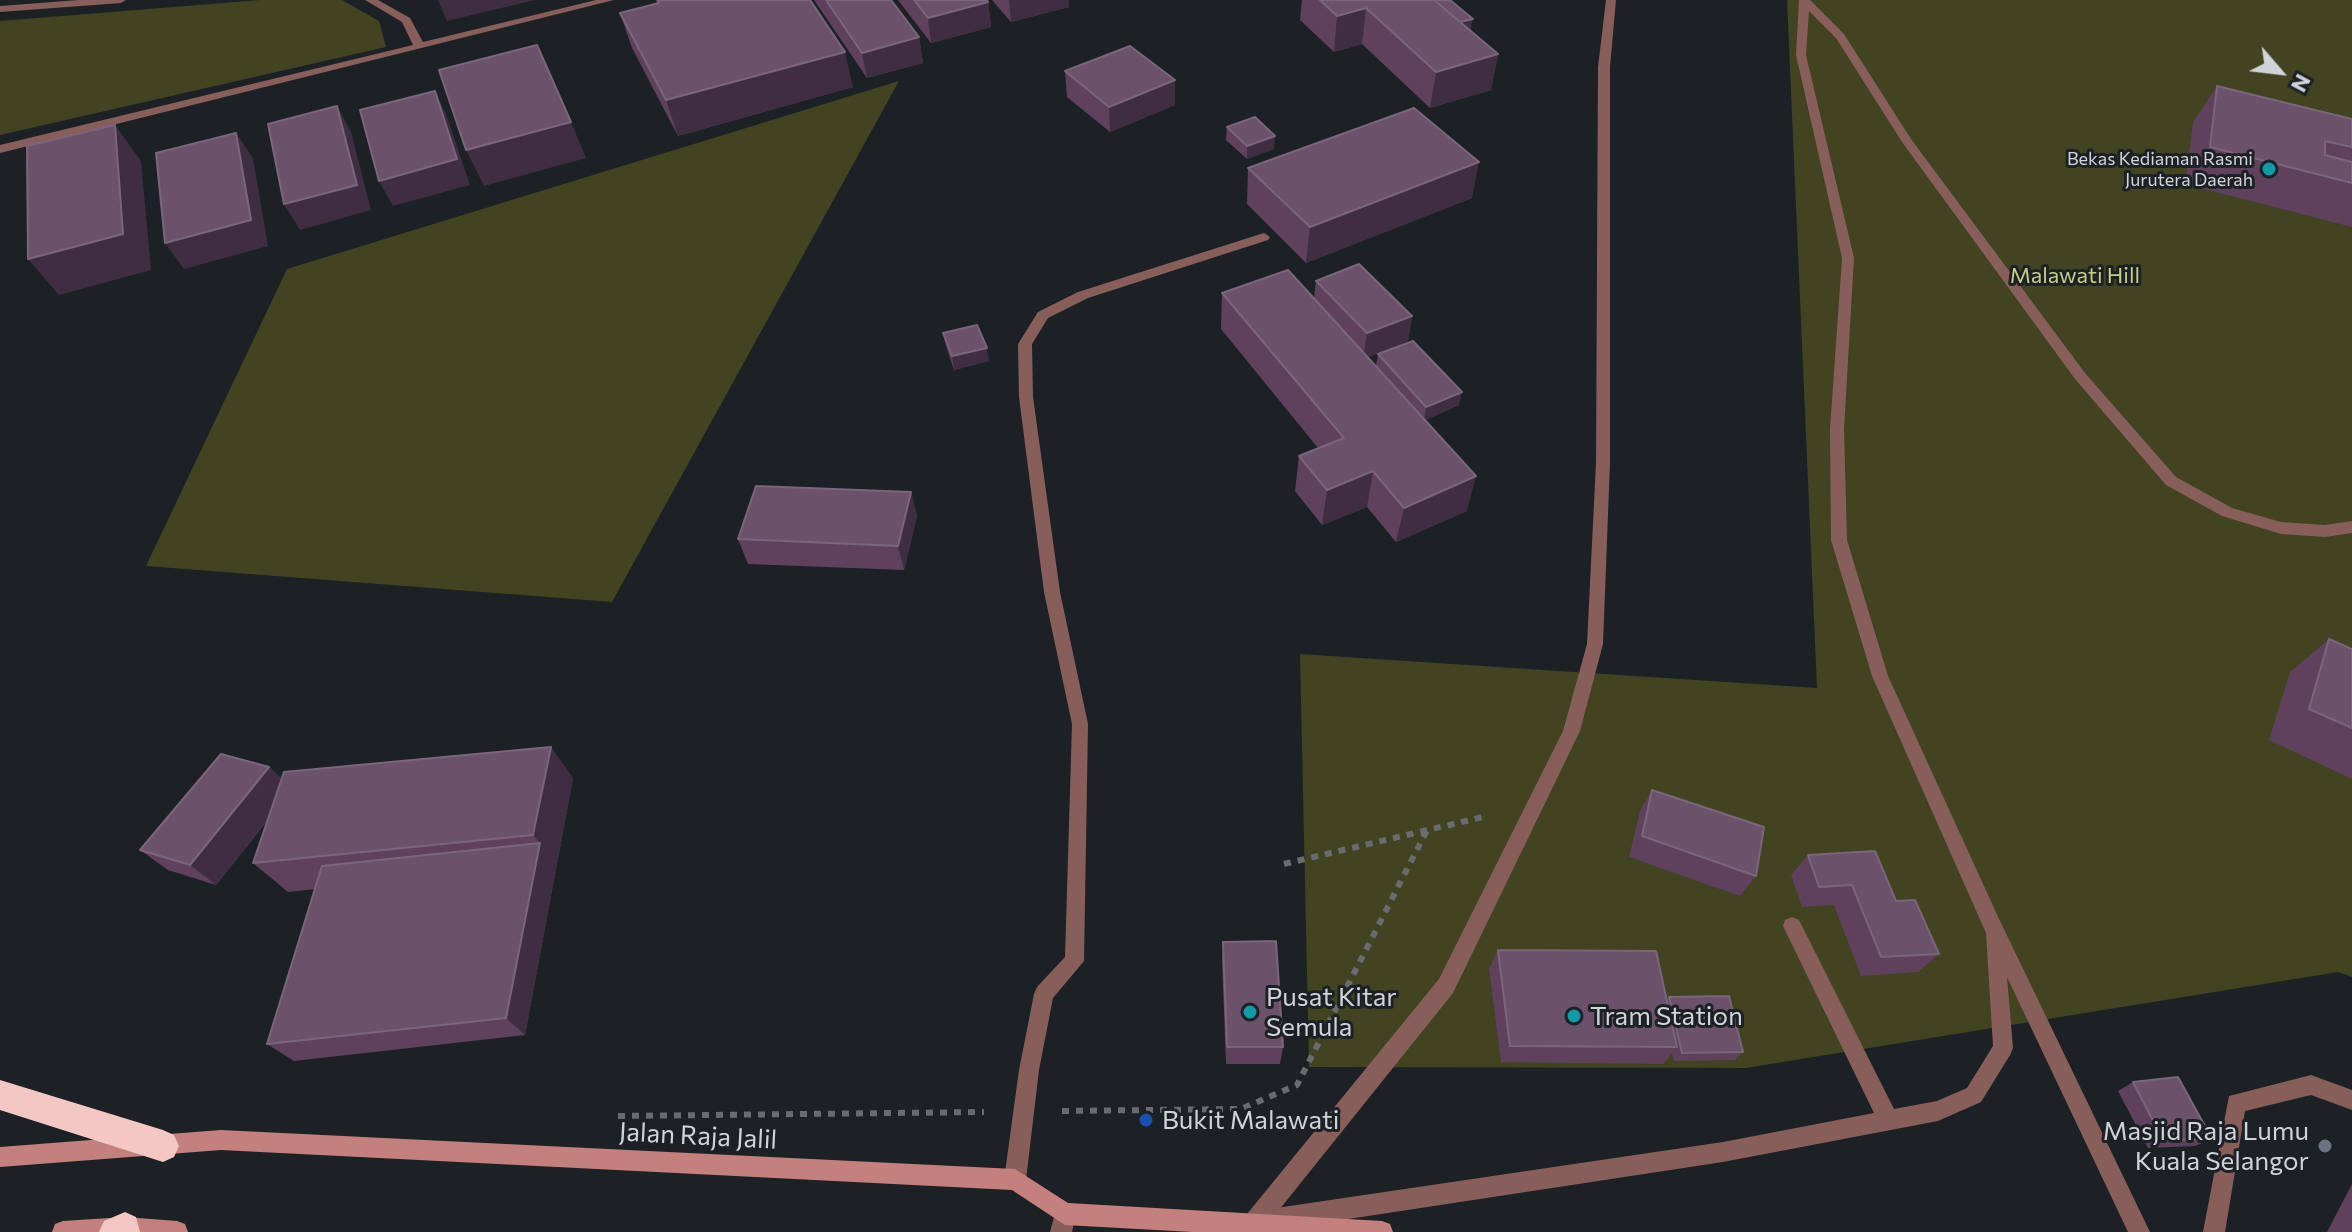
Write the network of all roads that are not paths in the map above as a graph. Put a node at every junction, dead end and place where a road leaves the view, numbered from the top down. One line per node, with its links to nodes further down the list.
1 (121, 0): 6 (street)
2 (370, 0): 7 (street)
3 (609, 0): 7 (street)
4 (1611, 0): 19 (street)
5 (1804, 0): 10 (street); 12 (street)
6 (0, 9)
7 (419, 45): 8 (street)
8 (0, 149)
9 (1264, 237): 18 (street)
10 (2352, 527)
11 (1792, 926): 15 (street)
12 (1993, 927): 15 (street); 25 (street)
13 (0, 1095): 16 (highway)
14 (2352, 1100): 26 (street)
15 (1888, 1120): 19 (street)
16 (163, 1146): 17 (street, Jalan Raja Jalil); 18 (street, Jalan Raja Jalil)
17 (0, 1157)
18 (1015, 1180): 20 (street)
19 (1255, 1222): 20 (street); 24 (street)
20 (1063, 1223)
21 (120, 1230): 22 (street); 23 (street)
22 (63, 1232)
23 (177, 1232)
24 (1382, 1232)
25 (2139, 1232)
26 (2214, 1232)

